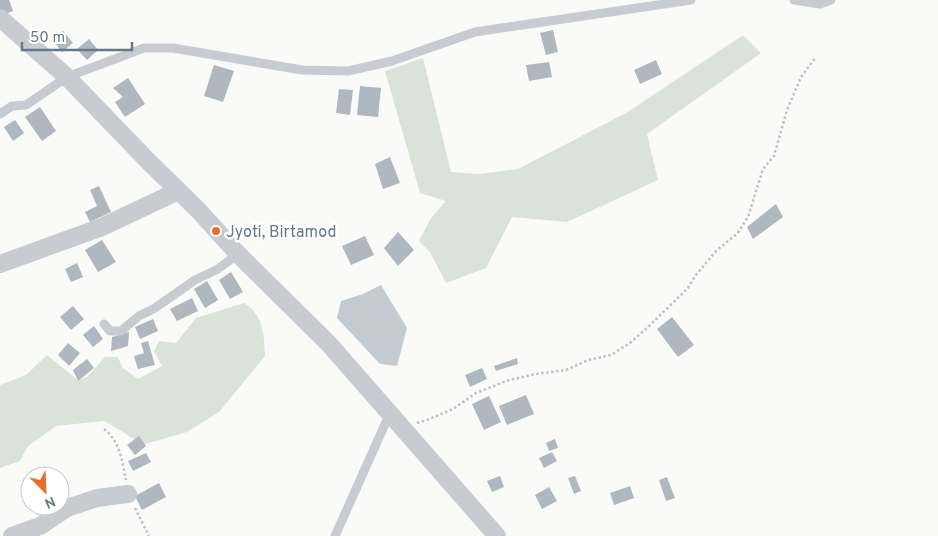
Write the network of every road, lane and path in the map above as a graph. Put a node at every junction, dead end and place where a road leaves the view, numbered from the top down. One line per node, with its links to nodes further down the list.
1 (691, 0): 6 (lane)
2 (794, 0): 3 (lane)
3 (831, 0)
4 (0, 18): 6 (street)
5 (816, 57): 12 (path)
6 (67, 77): 7 (lane); 8 (street)
7 (0, 114)
8 (178, 191): 9 (street); 10 (street)
9 (238, 254): 11 (lane); 12 (street)
10 (0, 264)
11 (104, 324)
12 (395, 420): 17 (lane); 18 (street)
13 (104, 428): 14 (path)
14 (128, 494): 15 (street); 16 (path)
15 (12, 536)
16 (149, 536)
17 (335, 536)
18 (497, 536)

